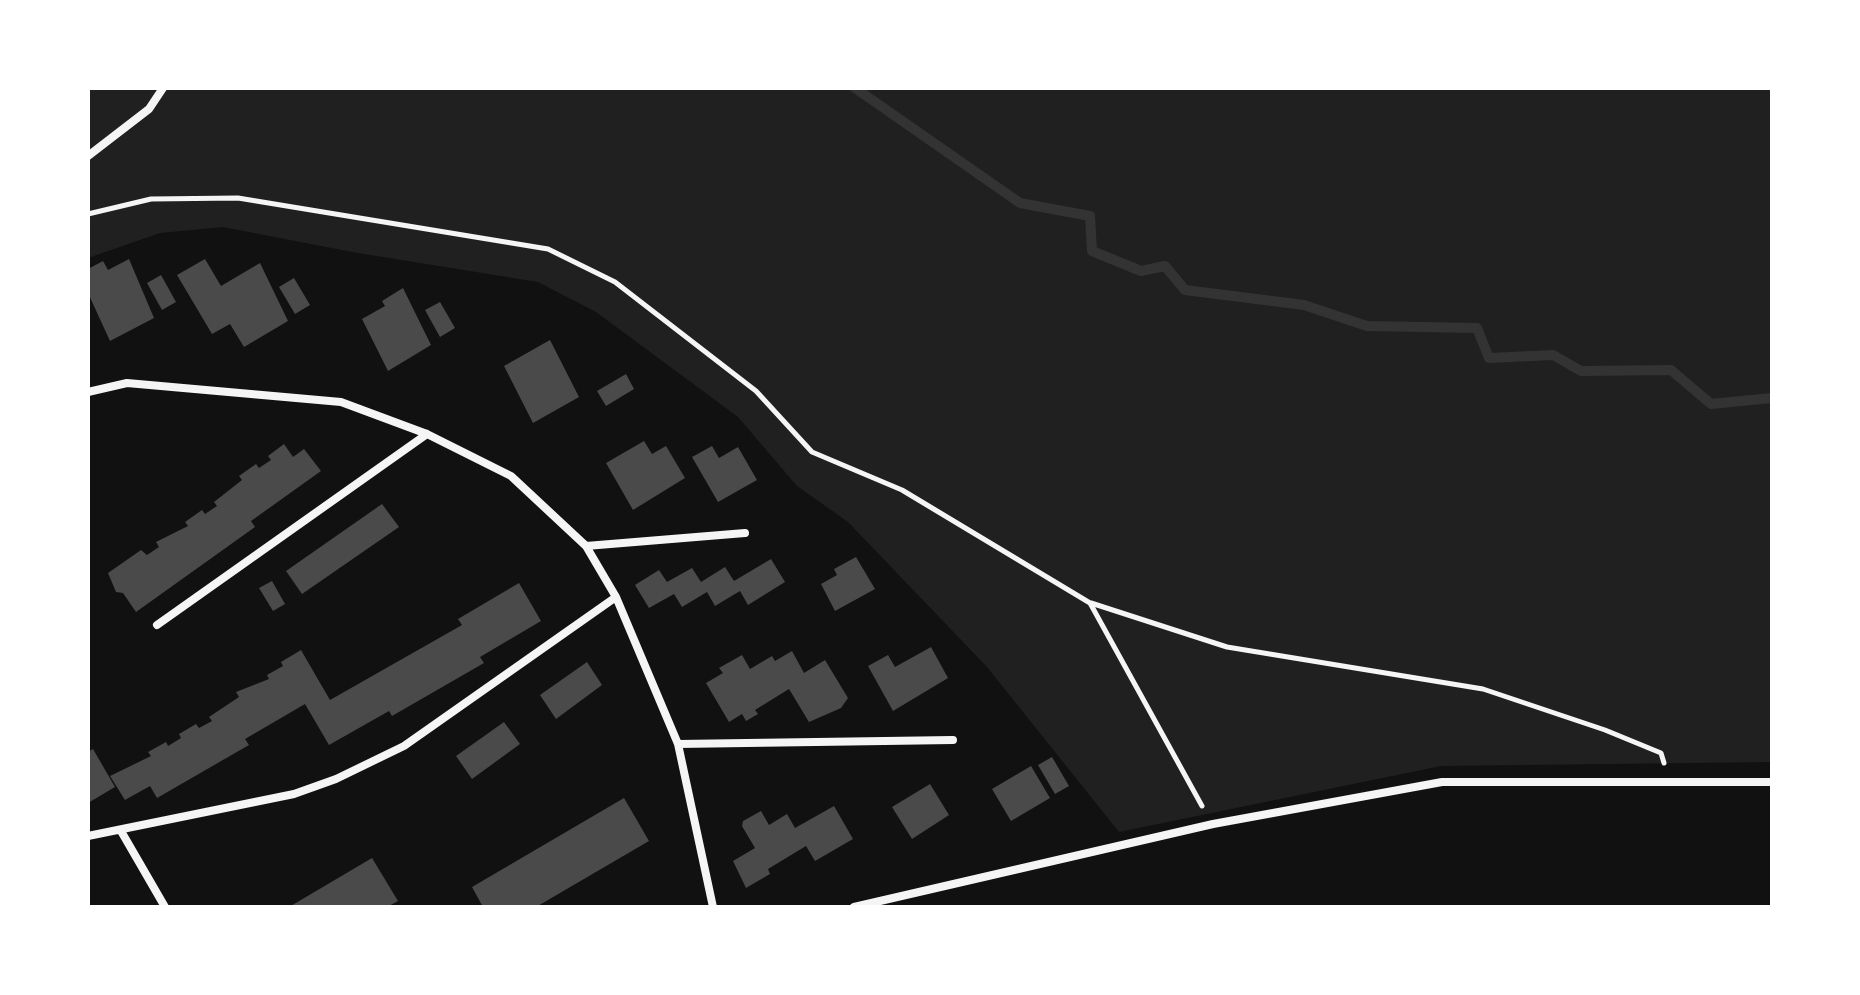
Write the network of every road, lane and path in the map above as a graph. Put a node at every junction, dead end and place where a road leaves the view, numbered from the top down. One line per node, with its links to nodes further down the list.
1 (163, 88): 2 (street)
2 (88, 156)
3 (88, 214): 9 (path)
4 (88, 392): 5 (street)
5 (427, 434): 7 (street); 10 (street)
6 (745, 533): 7 (street)
7 (586, 546): 8 (street)
8 (616, 597): 12 (street); 16 (street)
9 (1090, 603): 13 (path); 15 (path)
10 (157, 625)
11 (953, 740): 12 (street)
12 (678, 744): 19 (street)
13 (1672, 782): 14 (street); 15 (street)
14 (1772, 782)
15 (1213, 824): 20 (street)
16 (121, 831): 17 (street); 18 (street)
17 (88, 836)
18 (165, 907)
19 (713, 907)
20 (854, 907)

